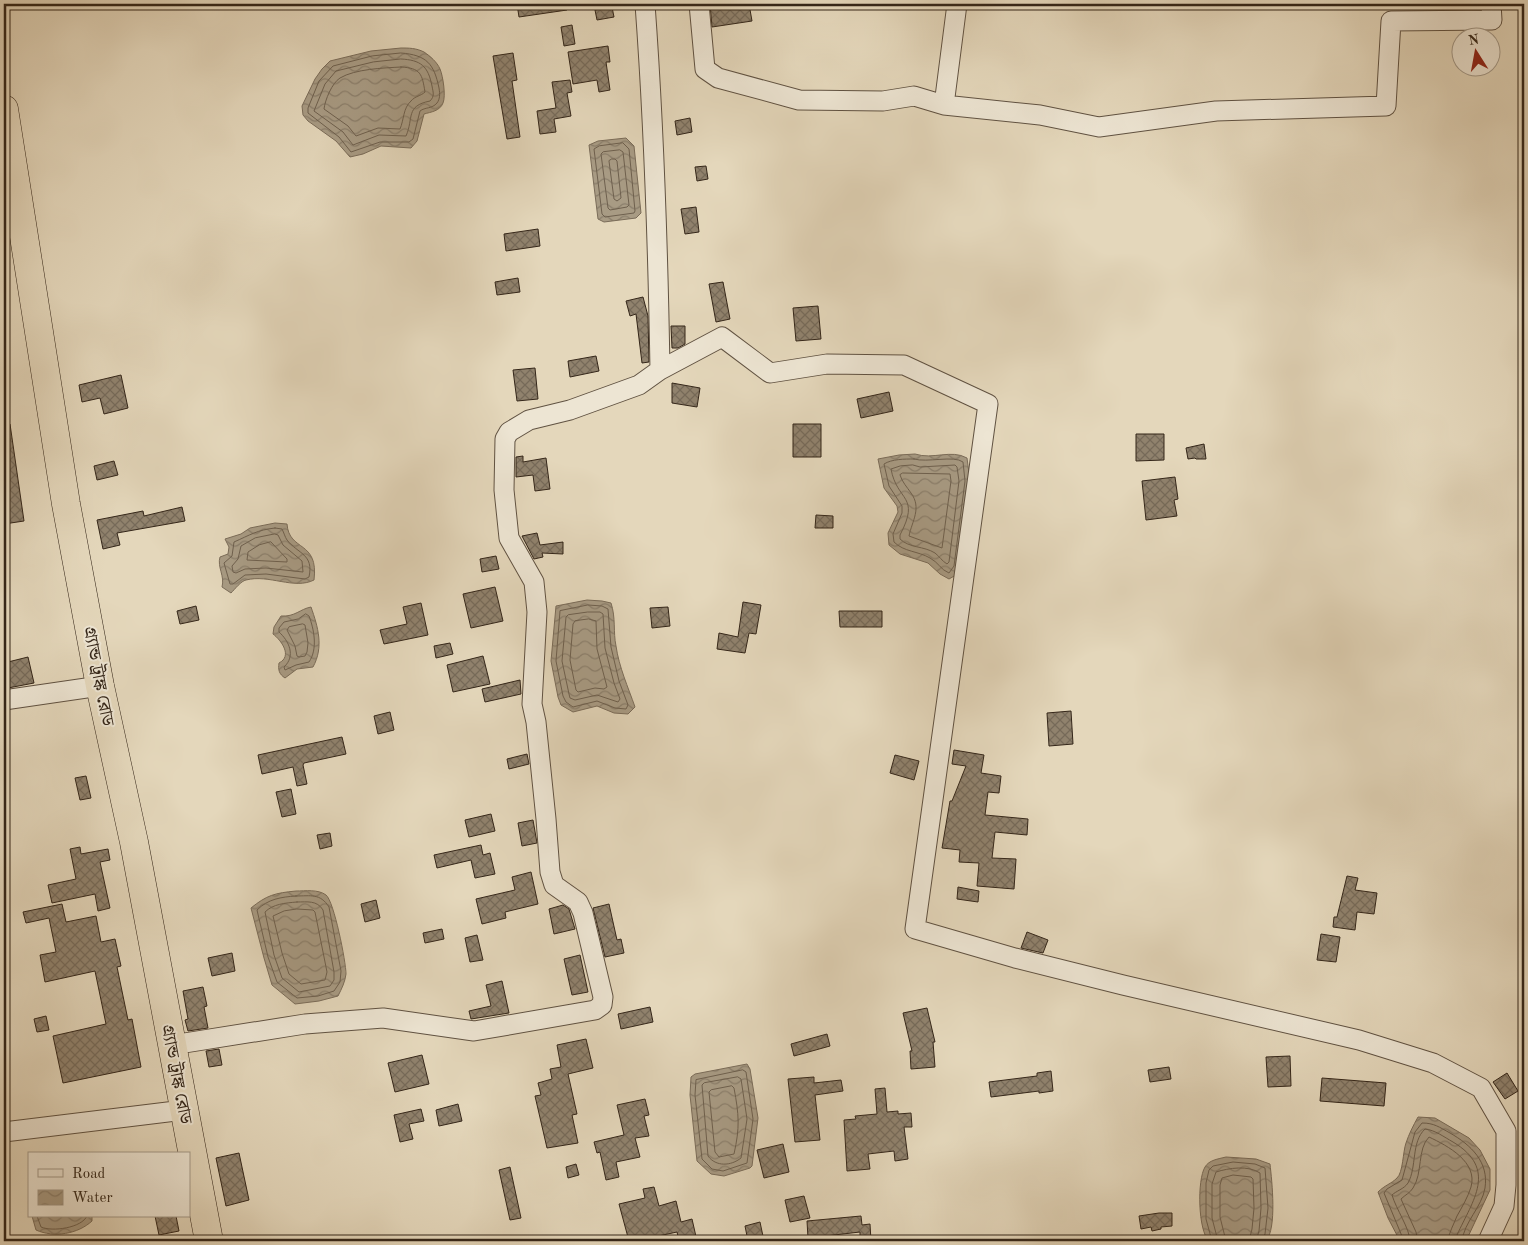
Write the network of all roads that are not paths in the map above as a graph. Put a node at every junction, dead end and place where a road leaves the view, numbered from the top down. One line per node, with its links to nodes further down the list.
1 (645, 4): 7 (street)
2 (699, 4): 5 (street)
3 (957, 4): 5 (street)
4 (1491, 4): 5 (street)
5 (944, 105)
6 (4, 109): 8 (highway, গ্র্যান্ড ট্রাঙ্ক রোড)
7 (660, 370): 10 (street); 14 (street)
8 (100, 686): 9 (street); 10 (highway, গ্র্যান্ড ট্রাঙ্ক রোড)
9 (4, 700)
10 (172, 1045): 11 (highway, গ্র্যান্ড ট্রাঙ্ক রোড)
11 (184, 1110): 12 (street); 13 (highway, গ্র্যান্ড ট্রাঙ্ক রোড)
12 (4, 1132)
13 (208, 1241)
14 (1488, 1241)

